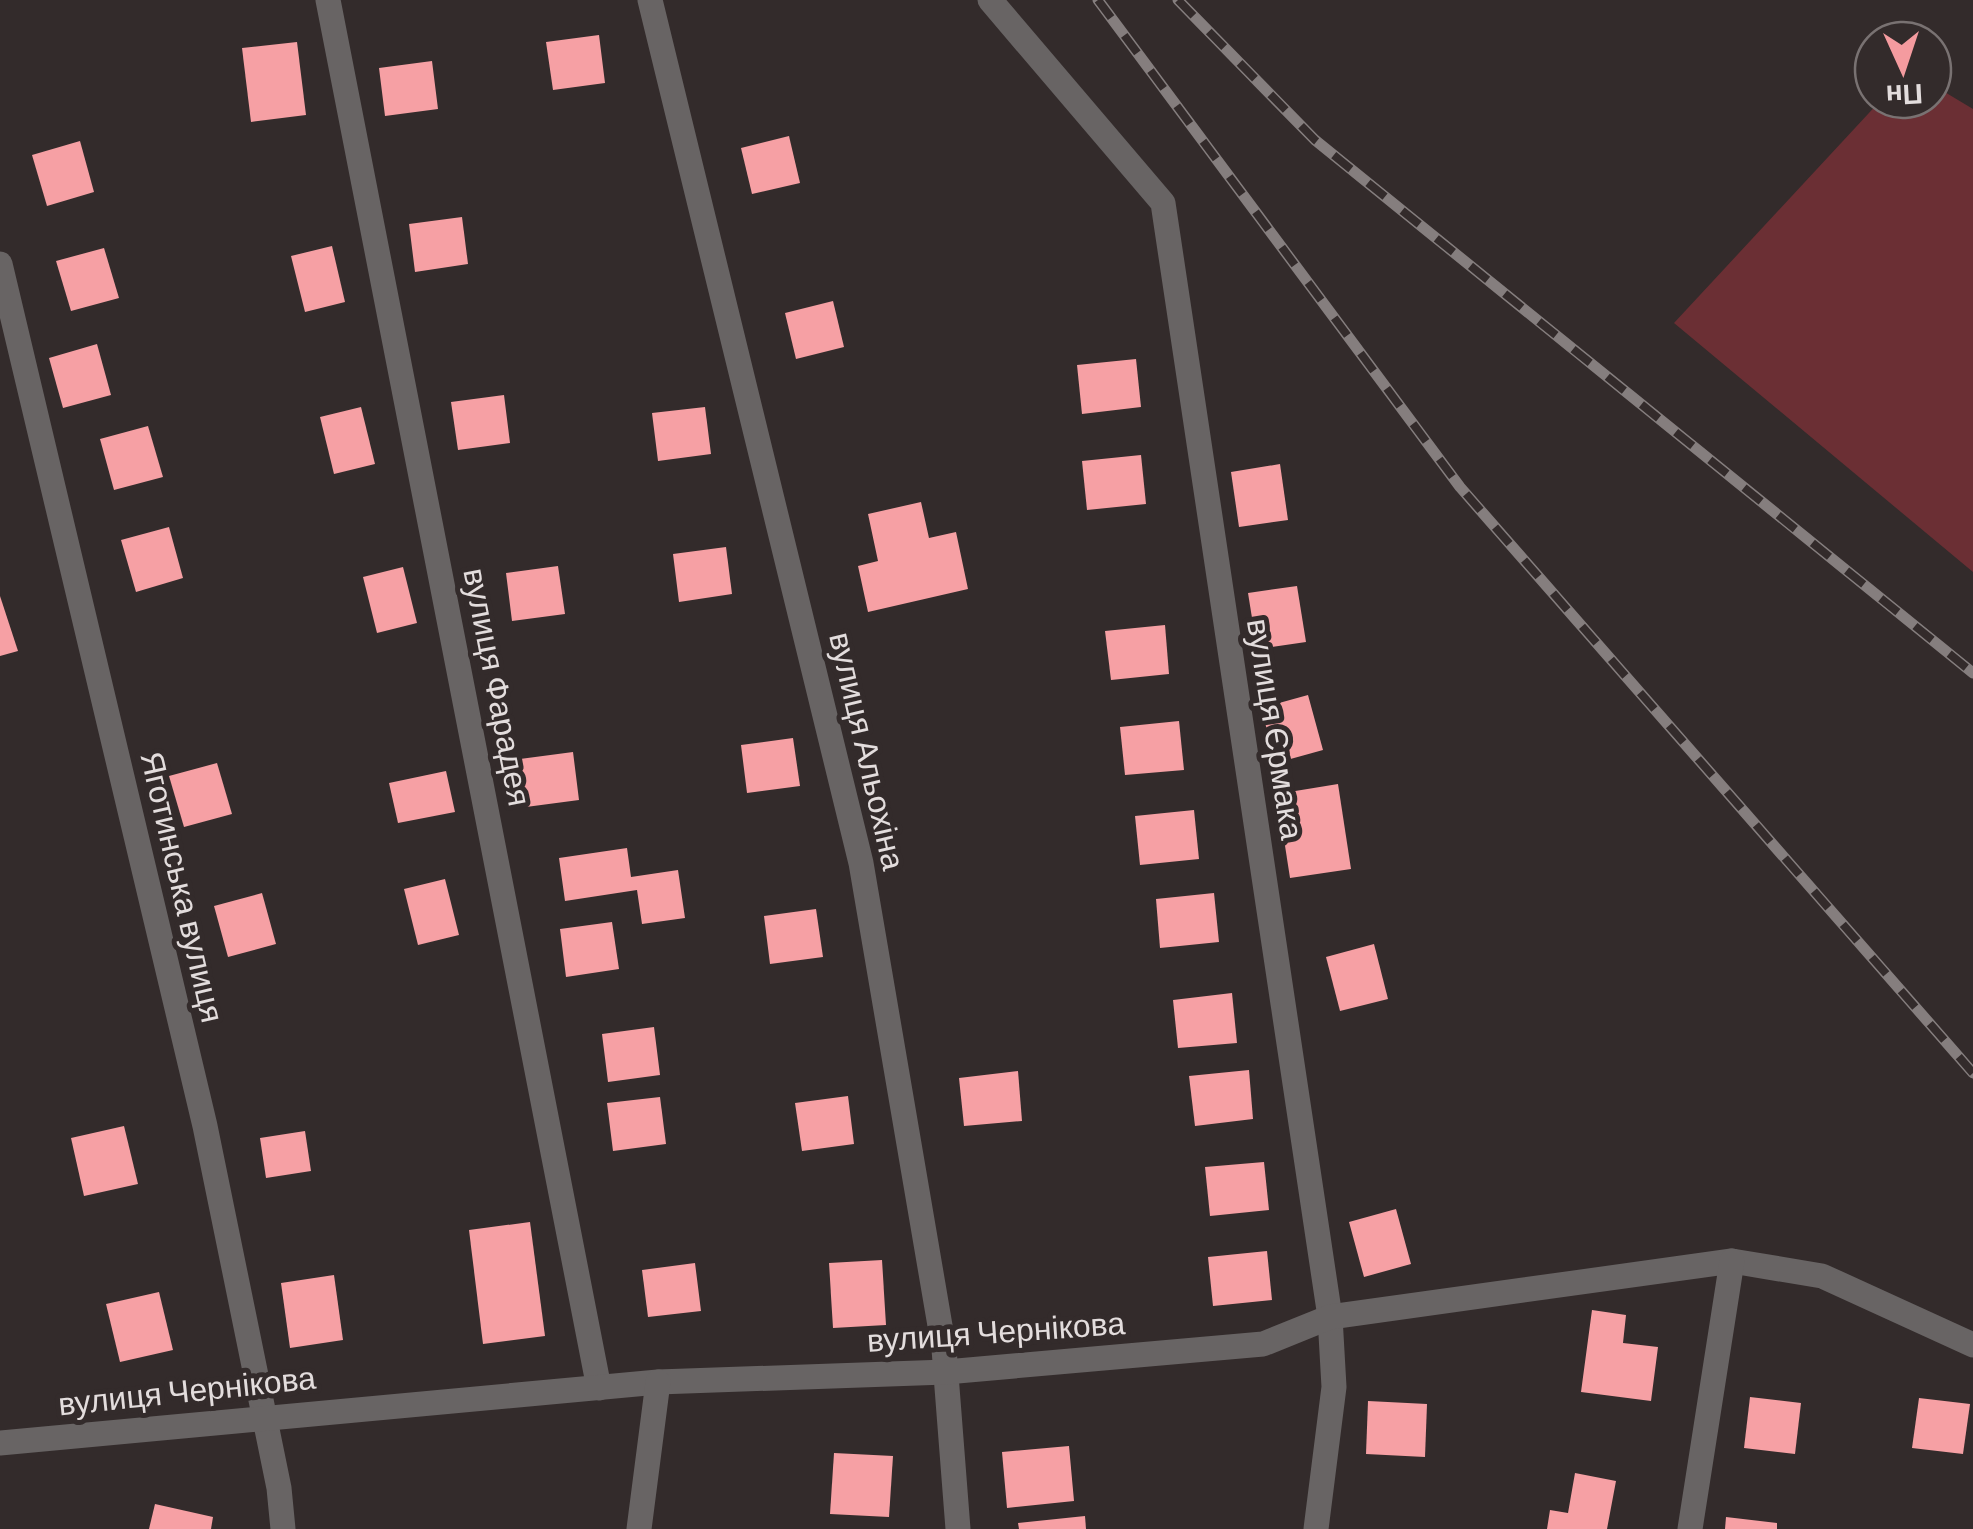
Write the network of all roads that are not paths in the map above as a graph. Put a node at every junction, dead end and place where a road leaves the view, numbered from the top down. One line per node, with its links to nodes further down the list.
1 (328, 0): 10 (street, вулиця Фарадея)
2 (650, 0): 8 (street, вулиця Альохіна)
3 (990, 0): 6 (street, вулиця Єрмака)
4 (0, 264): 11 (street, Яготинська вулиця)
5 (1732, 1261): 6 (street, вулиця Чернікова); 7 (street, вулиця Чернікова); 17 (street)
6 (1330, 1317): 8 (street, вулиця Чернікова); 16 (street, вулиця Єрмака)
7 (1973, 1346)
8 (946, 1372): 9 (street, вулиця Чернікова); 15 (street, вулиця Альохіна)
9 (658, 1382): 10 (street, вулиця Чернікова); 14 (street)
10 (599, 1388): 11 (street, вулиця Чернікова)
11 (264, 1415): 12 (street, вулиця Чернікова); 13 (street, Яготинська вулиця)
12 (0, 1443)
13 (283, 1529)
14 (638, 1529)
15 (958, 1529)
16 (1316, 1529)
17 (1690, 1529)

